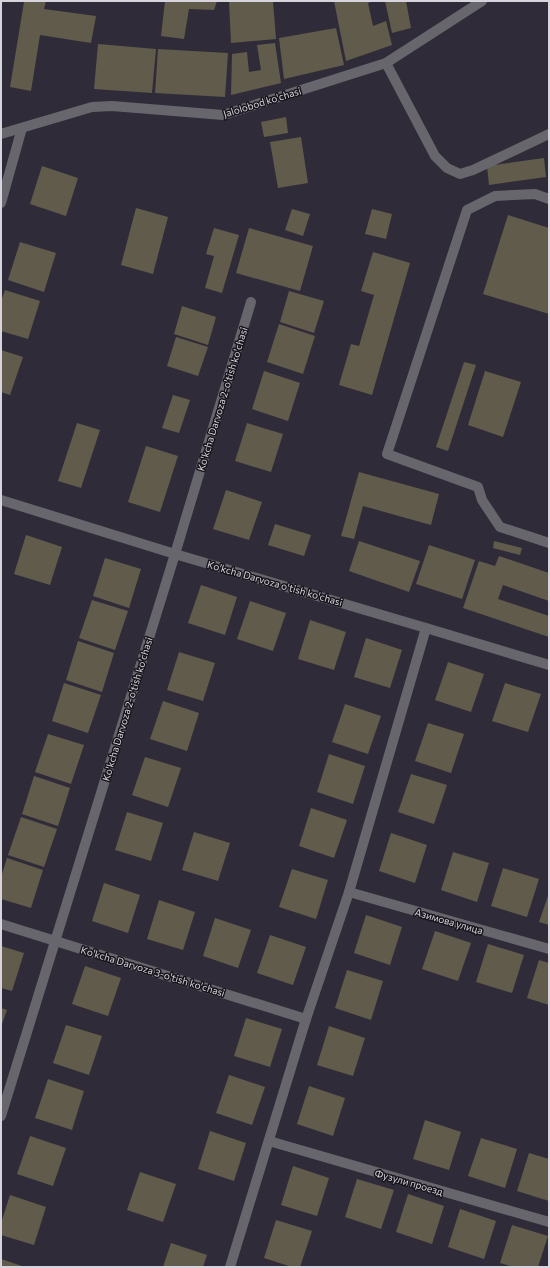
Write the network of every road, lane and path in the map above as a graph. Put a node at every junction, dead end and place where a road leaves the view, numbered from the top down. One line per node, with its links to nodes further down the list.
1 (482, 1): 2 (street, Jalolobod ko'chasi)
2 (386, 62): 3 (street, Jalolobod ko'chasi); 5 (street)
3 (22, 128): 4 (street, Jalolobod ko'chasi); 7 (street)
4 (1, 134)
5 (549, 134)
6 (549, 198): 10 (street)
7 (1, 203)
8 (251, 302): 11 (street, Ko'kcha Darvoza 2-o'tish ko'chasi)
9 (1, 500): 11 (street, Ko'kcha Darvoza o'tish ko'chasi)
10 (549, 542)
11 (176, 554): 12 (street, Ko'kcha Darvoza o'tish ko'chasi); 16 (street, Ko'kcha Darvoza 2-o'tish ko'chasi)
12 (426, 628): 13 (street, Ko'kcha Darvoza o'tish ko'chasi); 14 (street)
13 (549, 665)
14 (349, 892): 17 (street, Азимова улица); 18 (street)
15 (1, 924): 16 (street, Ko'kcha Darvoza 3-o'tish ko'chasi)
16 (55, 941): 18 (street, Ko'kcha Darvoza 3-o'tish ko'chasi); 19 (street, Ko'kcha Darvoza 2-o'tish ko'chasi)
17 (549, 950)
18 (306, 1019): 20 (street)
19 (1, 1116)
20 (269, 1141): 21 (street, Фузули проезд); 22 (street)
21 (549, 1222)
22 (230, 1267)

